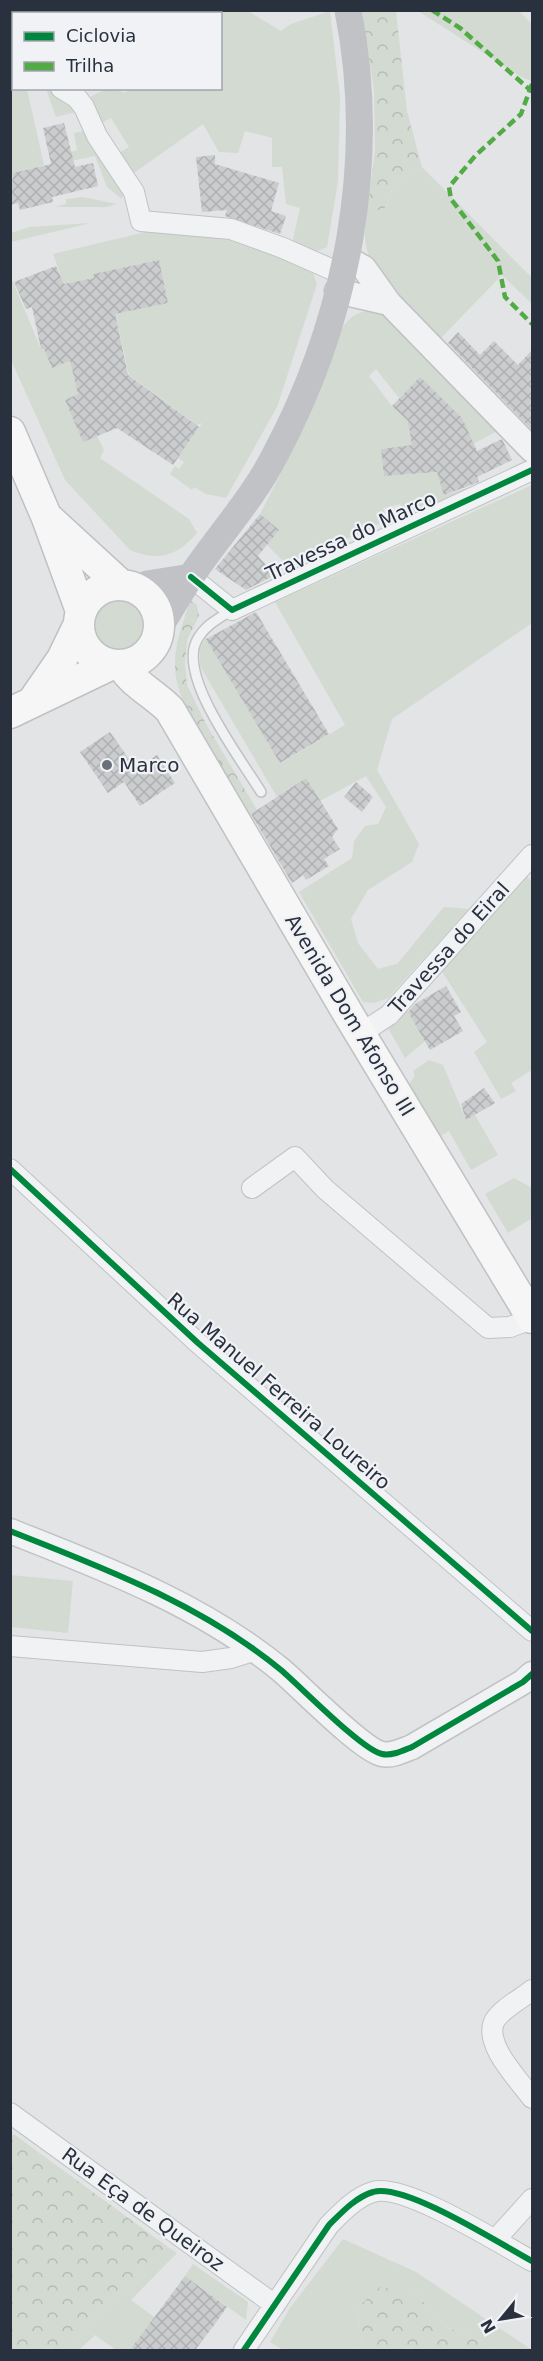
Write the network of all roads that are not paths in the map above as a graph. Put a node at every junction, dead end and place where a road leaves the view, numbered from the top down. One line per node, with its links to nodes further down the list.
1 (348, 10): 3 (main road)
2 (64, 90): 3 (street)
3 (342, 274): 4 (street); 4 (street); 9 (main road)
4 (389, 303): 6 (street)
5 (10, 432): 8 (main road)
6 (532, 450)
7 (532, 470): 11 (street, Travessa do Marco)
8 (47, 518): 10 (main road); 12 (main road)
9 (191, 577): 10 (main road); 11 (street); 13 (main road)
10 (129, 587): 12 (main road); 13 (main road)
11 (232, 610): 17 (lane)
12 (80, 618): 14 (main road); 15 (main road)
13 (157, 636): 14 (main road); 16 (main road, Avenida Dom Afonso III)
14 (116, 665): 15 (main road); 16 (main road, Avenida Dom Afonso III)
15 (22, 706)
16 (170, 710): 19 (main road, Avenida Dom Afonso III)
17 (261, 792)
18 (532, 855): 19 (street, Travessa do Eiral)
19 (360, 1034): 22 (main road, Avenida Dom Afonso III)
20 (10, 1169): 24 (street, Rua Manuel Ferreira Loureiro)
21 (252, 1188): 22 (street)
22 (532, 1318)
23 (10, 1531): 26 (street)
24 (532, 1631)
25 (10, 1646): 26 (street)
26 (256, 1650): 27 (street)
27 (532, 1674)
28 (532, 1990): 29 (street)
29 (532, 2098)
30 (10, 2113): 34 (street, Rua Eça de Queiroz)
31 (532, 2199): 32 (street)
32 (495, 2241): 33 (street); 34 (street)
33 (532, 2261)
34 (275, 2305): 35 (street)
35 (244, 2350)

